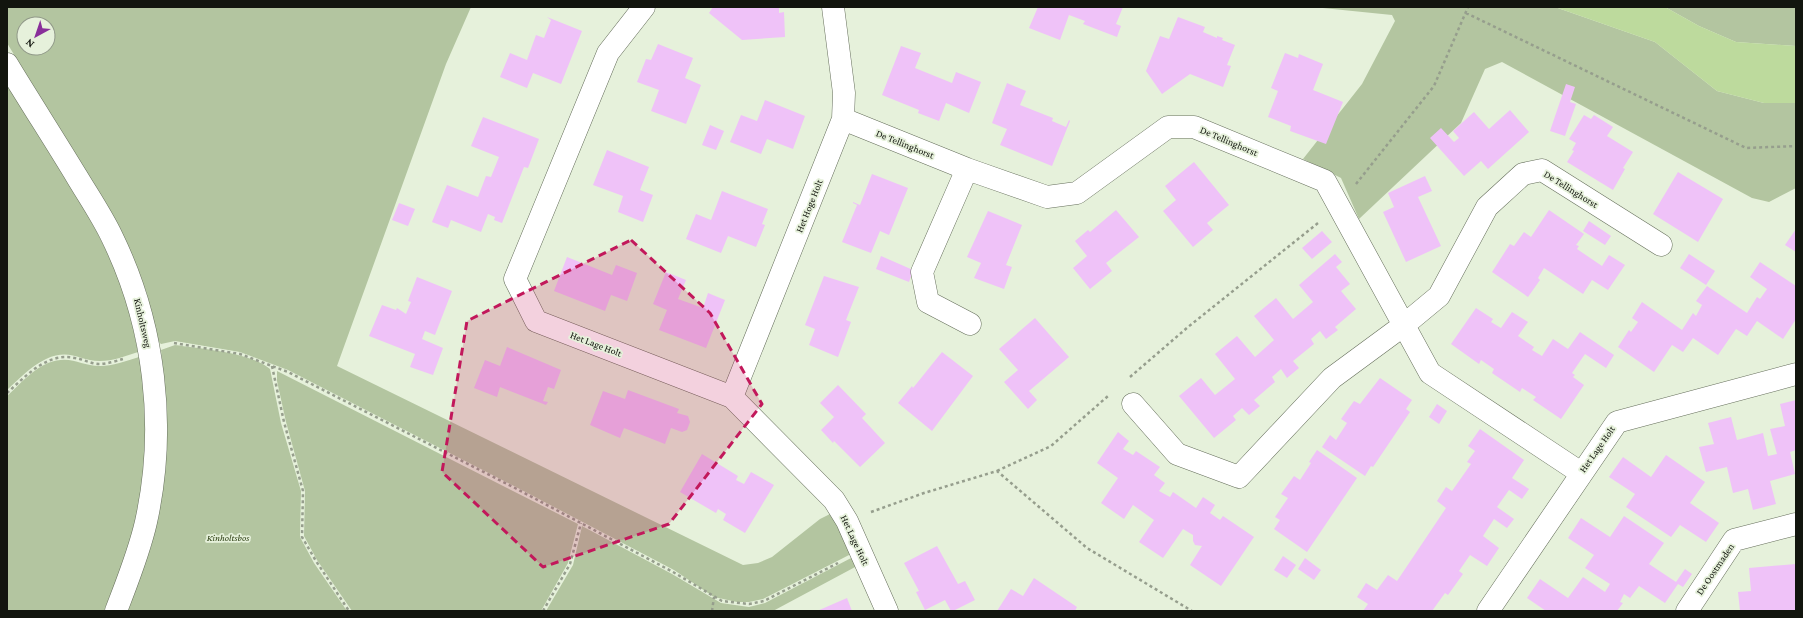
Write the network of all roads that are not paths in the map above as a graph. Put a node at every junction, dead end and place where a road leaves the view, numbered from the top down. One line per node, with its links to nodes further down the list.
1 (644, 7): 10 (street, Het Lage Holt)
2 (833, 7): 4 (street, Het Hoge Holt)
3 (7, 64): 14 (street, Kinholtsweg)
4 (843, 119): 5 (street, De Tellinghorst); 10 (street, Het Hoge Holt)
5 (967, 169): 7 (street); 8 (street, De Tellinghorst)
6 (1661, 245): 8 (street, De Tellinghorst)
7 (970, 324)
8 (1404, 326): 11 (street, De Tellinghorst); 12 (street, De Tellinghorst)
9 (1796, 374): 12 (street, Het Lage Holt)
10 (732, 397): 15 (street, Het Lage Holt)
11 (1133, 404)
12 (1581, 473): 16 (street, Het Lage Holt)
13 (1796, 524): 17 (street, De Oostmaden)
14 (116, 611)
15 (887, 611)
16 (1488, 611)
17 (1687, 611)

